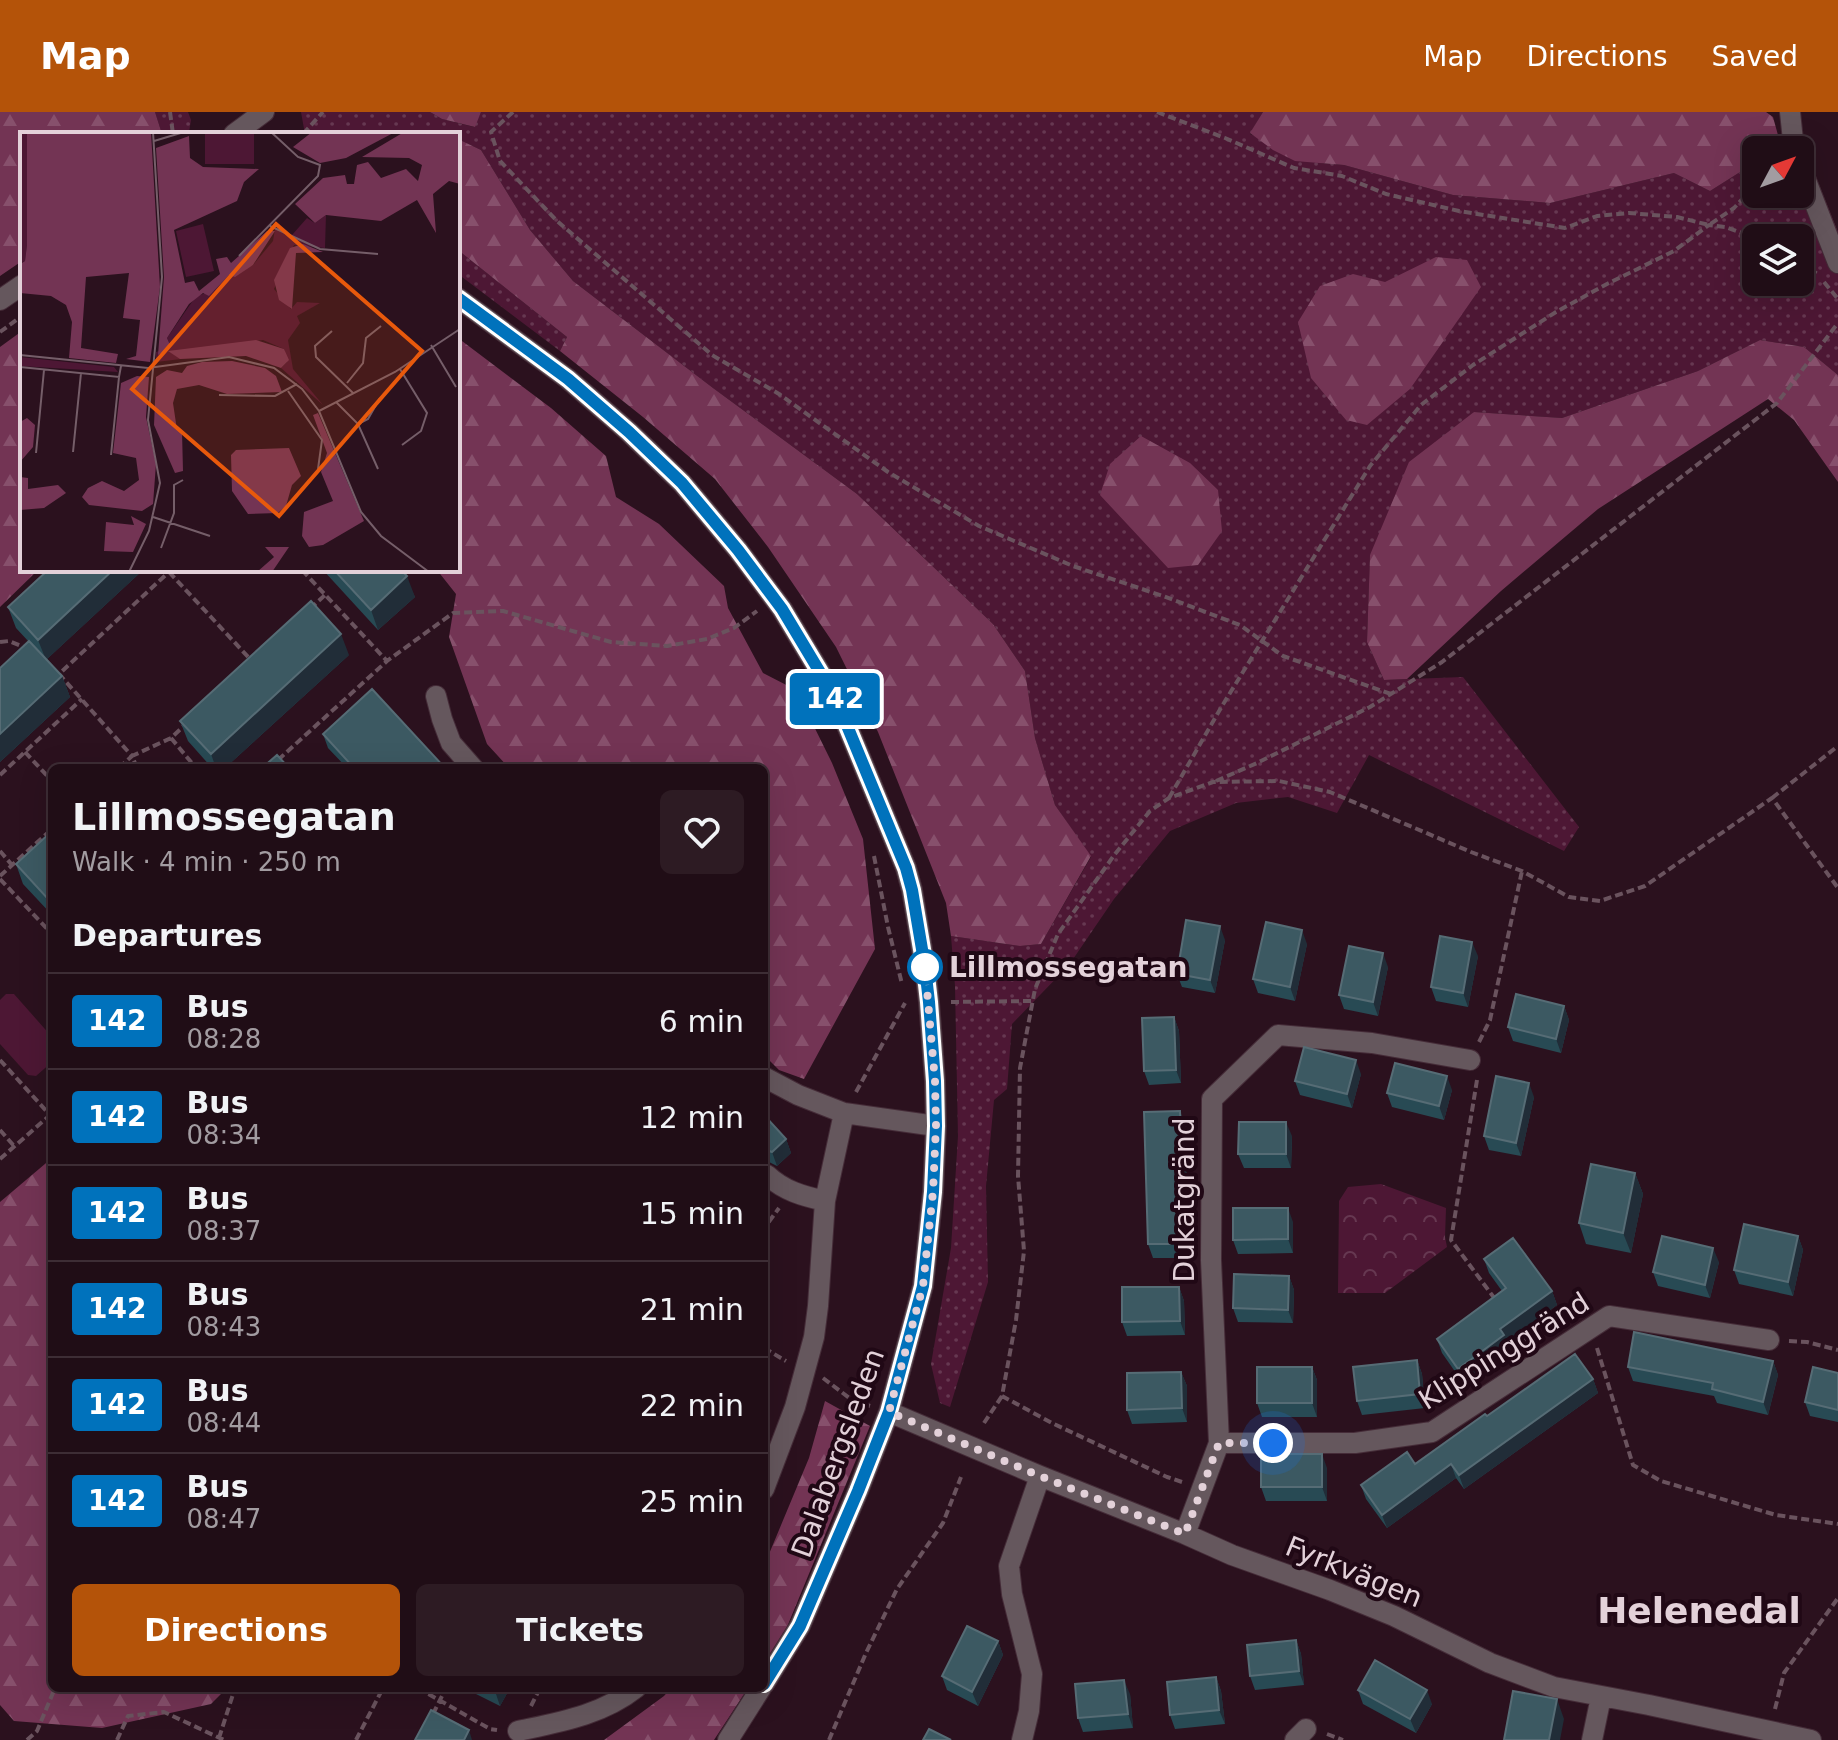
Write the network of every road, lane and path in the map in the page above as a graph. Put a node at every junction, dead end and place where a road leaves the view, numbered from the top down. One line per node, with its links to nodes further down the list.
1 (170, 112): 8 (path)
2 (264, 112): 7 (street)
3 (323, 112): 9 (path)
4 (513, 112): 28 (path)
5 (1157, 112): 13 (path)
6 (1790, 112): 10 (street)
7 (240, 127)
8 (173, 132)
9 (305, 132)
10 (1793, 136)
11 (1742, 199): 13 (path)
12 (1814, 201): 15 (street)
13 (1709, 225): 14 (path); 28 (path)
14 (1742, 233)
15 (1838, 263)
16 (20, 286): 18 (street)
17 (460, 299): 61 (street, Dalabergsleden)
18 (0, 300)
19 (20, 317): 21 (path)
20 (1838, 323): 35 (path)
21 (0, 332)
22 (169, 572): 34 (path)
23 (171, 572): 31 (path)
24 (304, 572): 25 (path)
25 (325, 595): 27 (path); 32 (path)
26 (757, 611): 32 (path)
27 (305, 614)
28 (1263, 640): 35 (path); 51 (path)
29 (0, 642): 30 (path)
30 (34, 655)
31 (252, 661)
32 (387, 661): 46 (path)
33 (51, 670): 34 (path)
34 (59, 674): 37 (path)
35 (1391, 694): 50 (path)
36 (436, 696): 47 (street)
37 (82, 699): 41 (path); 42 (path)
38 (194, 716): 39 (path)
39 (171, 738): 42 (path); 45 (path)
40 (1838, 746): 52 (path)
41 (25, 752): 48 (path); 49 (path)
42 (132, 756): 43 (path); 44 (path)
43 (123, 764)
44 (135, 764)
45 (193, 764)
46 (273, 764)
47 (469, 764)
48 (0, 775)
49 (48, 777)
50 (1213, 782)
51 (1169, 798)
52 (1772, 798)
53 (48, 833): 56 (path)
54 (0, 851): 56 (path)
55 (874, 854): 62 (path)
56 (12, 865): 58 (path)
57 (1522, 871): 64 (path)
58 (0, 877): 59 (path)
59 (48, 930)
60 (1033, 1001): 61 (path)
61 (929, 1002): 62 (path); 69 (street, Dalabergsleden)
62 (905, 1003): 67 (path)
63 (0, 1060): 66 (path)
64 (1470, 1060): 75 (path); 84 (street, Dukatgränd)
65 (768, 1079): 67 (street)
66 (48, 1111)
67 (844, 1113): 69 (street); 74 (street)
68 (48, 1117): 71 (path)
69 (936, 1126): 82 (street, Dalabergsleden)
70 (0, 1130): 71 (path)
71 (14, 1146): 72 (path)
72 (0, 1159)
73 (768, 1176): 74 (street)
74 (825, 1201): 87 (street)
75 (1496, 1301)
76 (1513, 1325): 80 (path)
77 (1591, 1327): 78 (street, Klippinggränd); 80 (street, Klippinggränd); 88 (path)
78 (1769, 1340): 79 (path)
79 (1838, 1350)
80 (1540, 1361): 84 (street, Klippinggränd)
81 (1002, 1396): 83 (path)
82 (889, 1412): 85 (street, Fyrkvägen); 91 (street, Dalabergsleden)
83 (984, 1423)
84 (1219, 1443): 89 (street, Dukatgränd)
85 (1040, 1476): 89 (street, Fyrkvägen); 105 (street)
86 (961, 1477): 110 (path)
87 (768, 1478)
88 (1838, 1524)
89 (1185, 1534): 99 (street, Fyrkvägen)
90 (1838, 1598): 103 (path)
91 (768, 1678)
92 (53, 1692): 106 (path)
93 (234, 1692): 104 (path)
94 (381, 1692): 108 (path)
95 (425, 1692): 100 (path)
96 (444, 1692): 100 (path)
97 (631, 1692): 102 (street)
98 (759, 1692): 109 (street, Dalabergsleden)
99 (1601, 1697): 103 (street, Fyrkvägen); 111 (street)
100 (440, 1701): 101 (path); 102 (path)
101 (433, 1714)
102 (518, 1731)
103 (1770, 1731): 112 (street, Fyrkvägen)
104 (221, 1739): 107 (path)
105 (1026, 1739)
106 (27, 1740)
107 (117, 1740)
108 (356, 1740)
109 (728, 1740)
110 (829, 1740)
111 (1592, 1740)
112 (1811, 1740)

